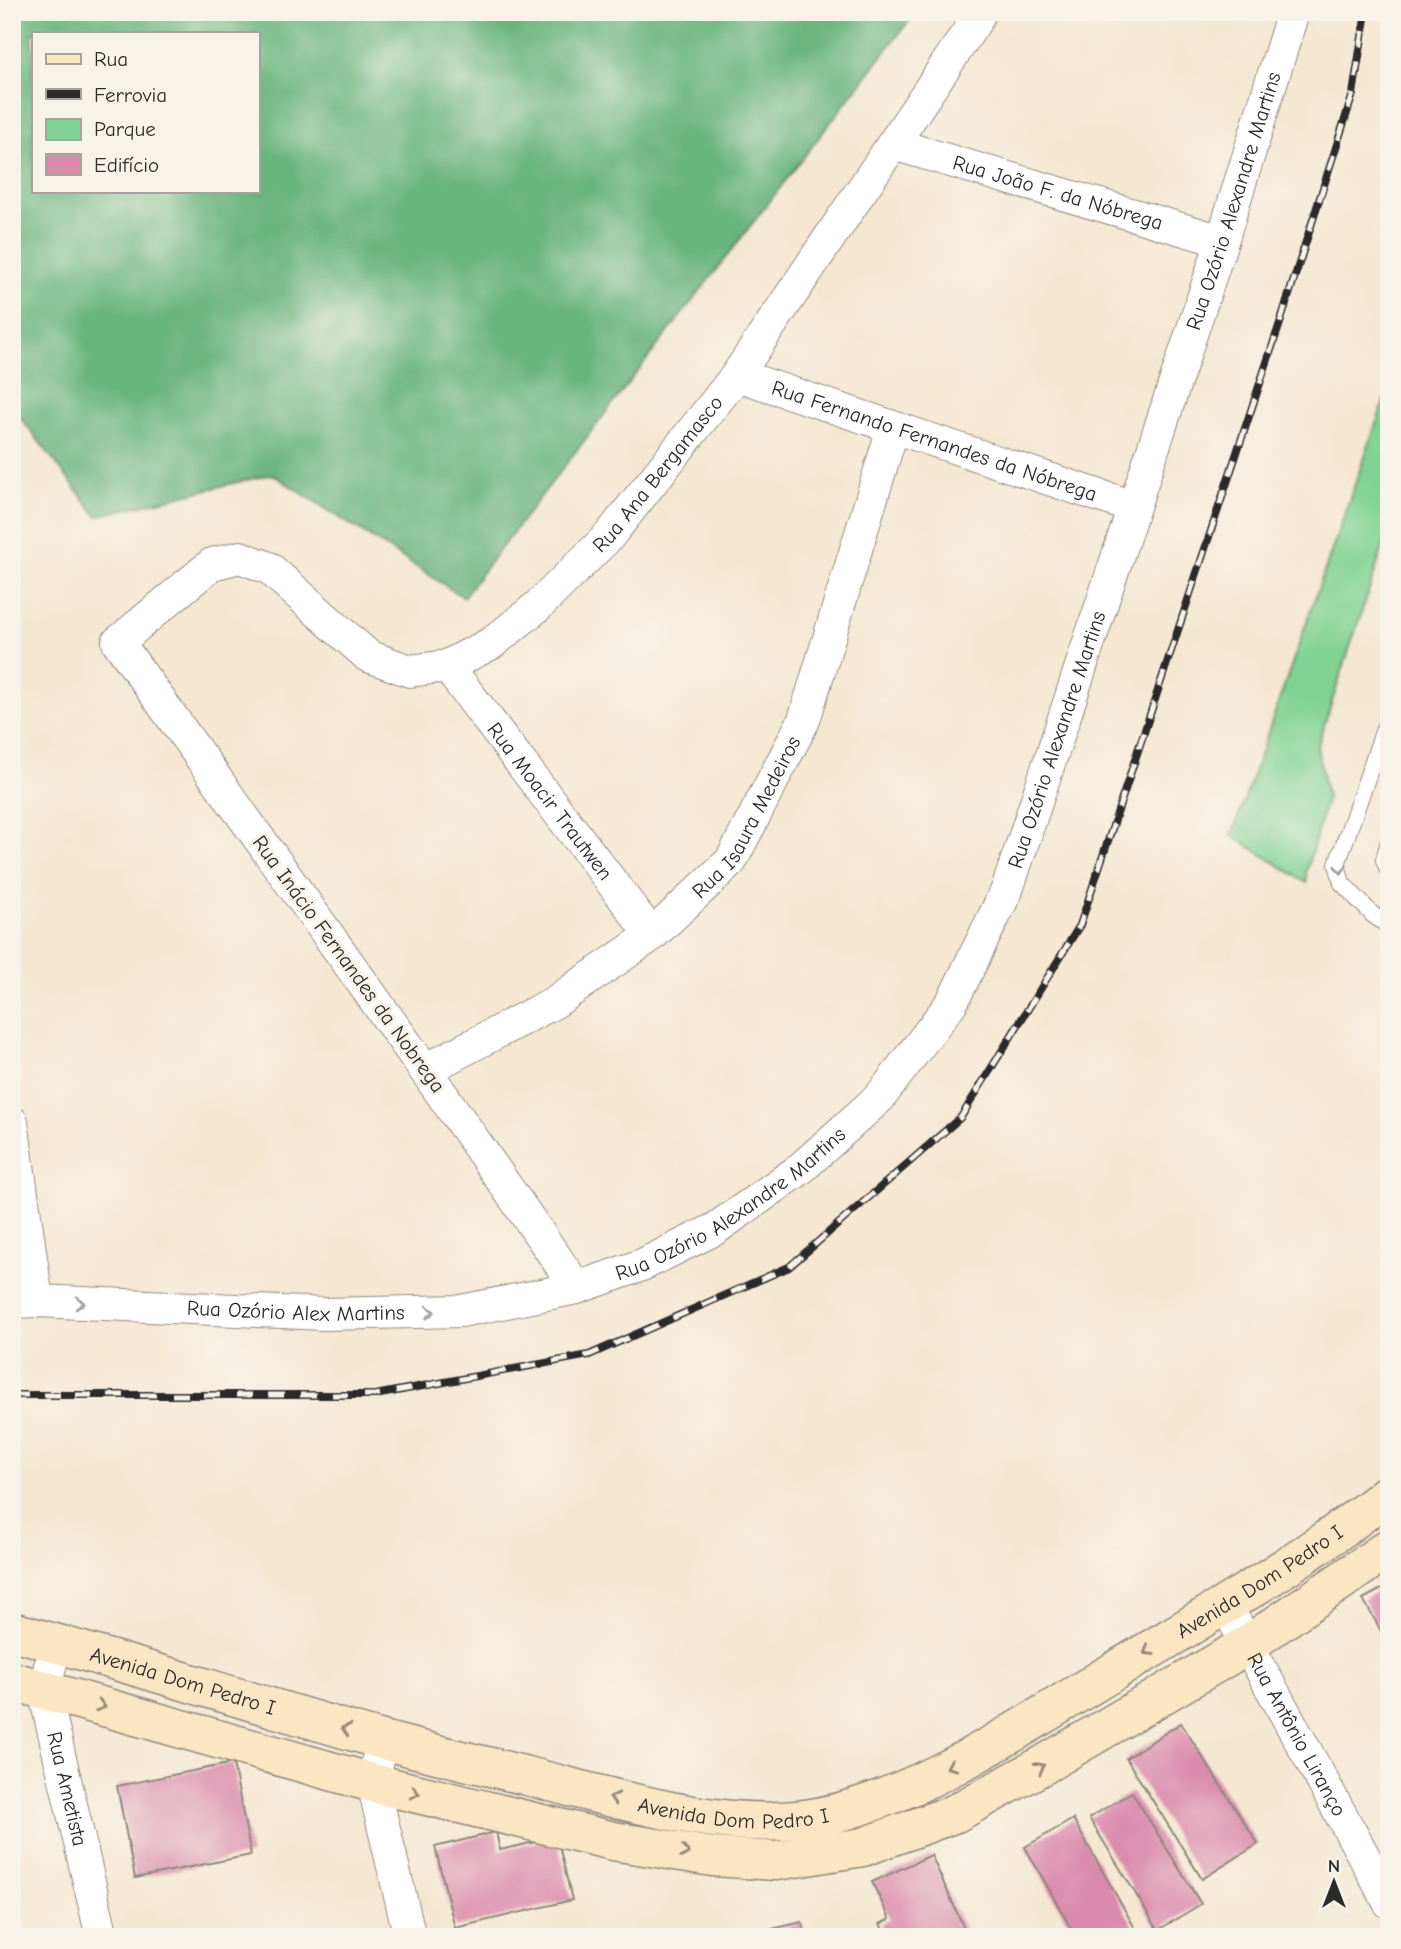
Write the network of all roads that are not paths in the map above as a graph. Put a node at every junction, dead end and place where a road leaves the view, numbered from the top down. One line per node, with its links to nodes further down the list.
1 (979, 12): 3 (street, Rua Ana Bergamasco)
2 (1293, 12): 4 (street, Rua Ozório Alexandre Martins)
3 (893, 144): 4 (street, Rua João F. da Nóbrega); 5 (street, Rua Ana Bergamasco)
4 (1222, 241): 7 (street, Rua Ozório Alexandre Martins)
5 (737, 375): 6 (street, Rua Fernando Fernandes da Nóbrega); 9 (street, Rua Ana Bergamasco)
6 (893, 428): 7 (street, Rua Fernando Fernandes da Nóbrega); 14 (street, Rua Isaura Medeiros)
7 (1133, 507): 17 (street, Rua Ozório Alexandre Martins)
8 (118, 642): 9 (street, Rua Ana Bergamasco); 15 (street, Rua Inácio Fernandes da Nobrega)
9 (447, 666): 14 (street, Rua Moacir Trautwen)
10 (1389, 715): 13 (lane, one-way to 13)
11 (1389, 841): 12 (lane)
12 (1389, 872)
13 (1389, 926)
14 (652, 935): 15 (street, Rua Isaura Medeiros)
15 (425, 1070): 17 (street, Rua Inácio Fernandes da Nobrega)
16 (12, 1122): 18 (street)
17 (577, 1288): 18 (street, Rua Ozório Alex Martins, one-way to 17)
18 (25, 1301)
19 (1389, 1493): 21 (street, Avenida Dom Pedro I)
20 (1389, 1548): 24 (street, Avenida Dom Pedro I)
21 (1226, 1604): 24 (street, Rua Antônio Liranço); 26 (street, Avenida Dom Pedro I, one-way to 26)
22 (12, 1631): 23 (street, Avenida Dom Pedro I)
23 (56, 1643): 25 (street, Rua Ametista); 26 (street, Avenida Dom Pedro I, one-way to 23)
24 (1247, 1645): 27 (street, Avenida Dom Pedro I, one-way to 24); 28 (street, Rua Antônio Liranço)
25 (28, 1686): 27 (street, Avenida Dom Pedro I, one-way to 27); 29 (street, Rua Ametista)
26 (382, 1740): 27 (street)
27 (373, 1783): 30 (street)
28 (1389, 1902)
29 (102, 1937)
30 (410, 1937)

